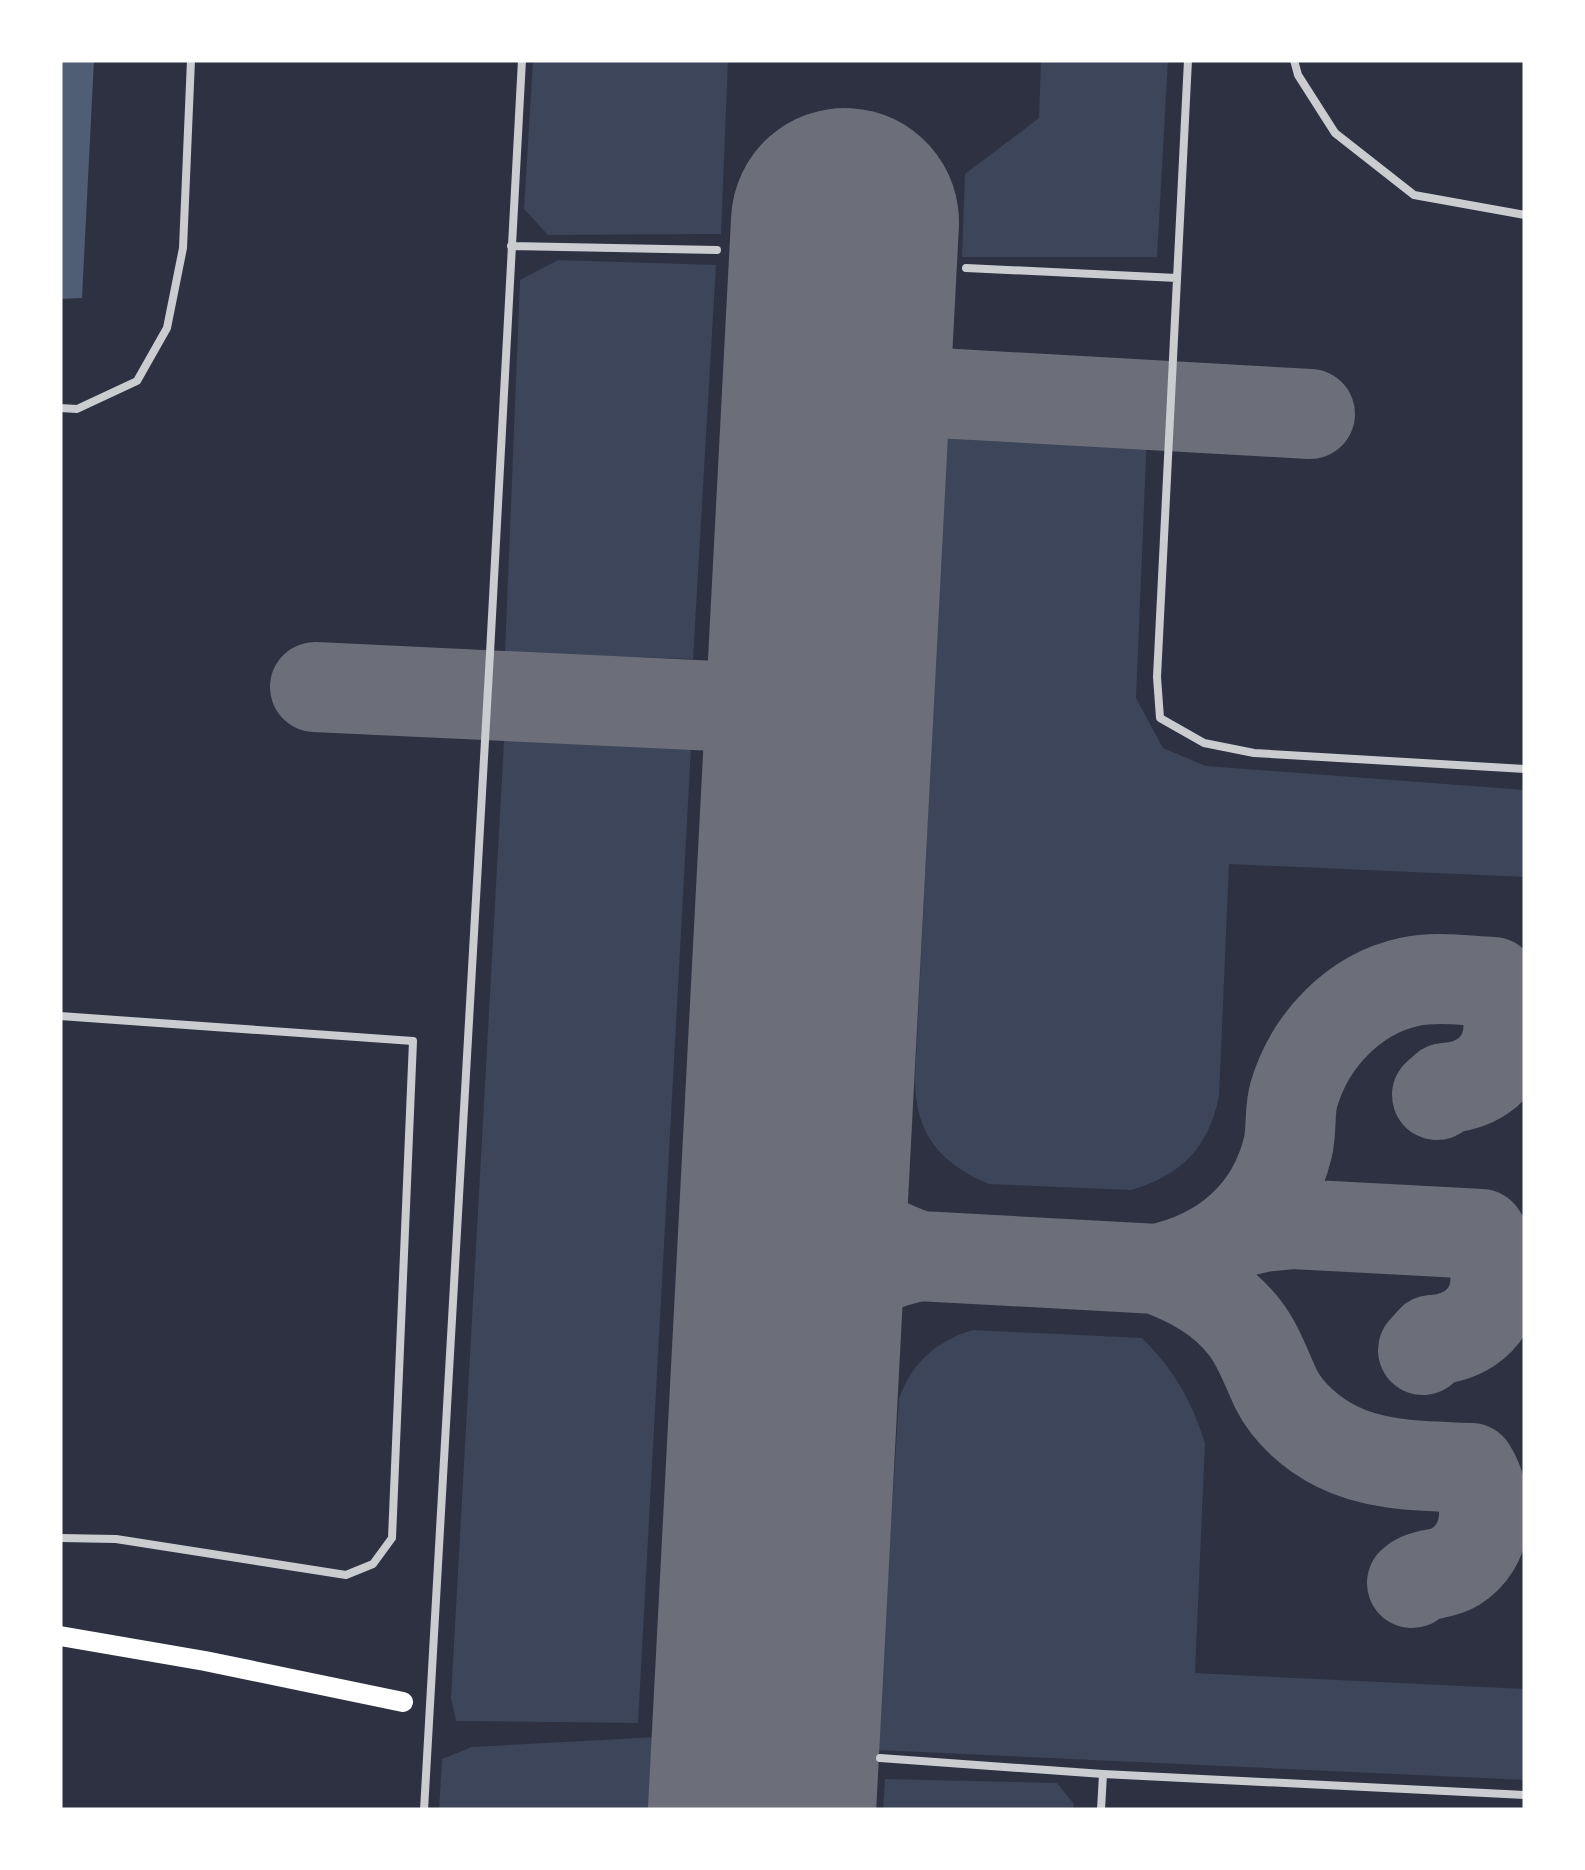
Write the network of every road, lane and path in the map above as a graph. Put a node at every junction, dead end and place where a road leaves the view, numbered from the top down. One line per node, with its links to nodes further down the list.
1 (192, 60): 10 (lane)
2 (522, 60): 6 (lane)
3 (1188, 60): 9 (lane)
4 (1294, 60): 5 (lane)
5 (1525, 214)
6 (511, 246): 7 (lane); 19 (lane)
7 (717, 250)
8 (966, 268): 9 (lane)
9 (1177, 278): 11 (lane)
10 (60, 408)
11 (1525, 769)
12 (60, 1016): 13 (lane)
13 (60, 1538)
14 (60, 1636): 15 (main road)
15 (403, 1702)
16 (880, 1758): 17 (lane)
17 (1103, 1774): 18 (lane); 20 (lane)
18 (1525, 1795)
19 (424, 1810)
20 (1101, 1810)

